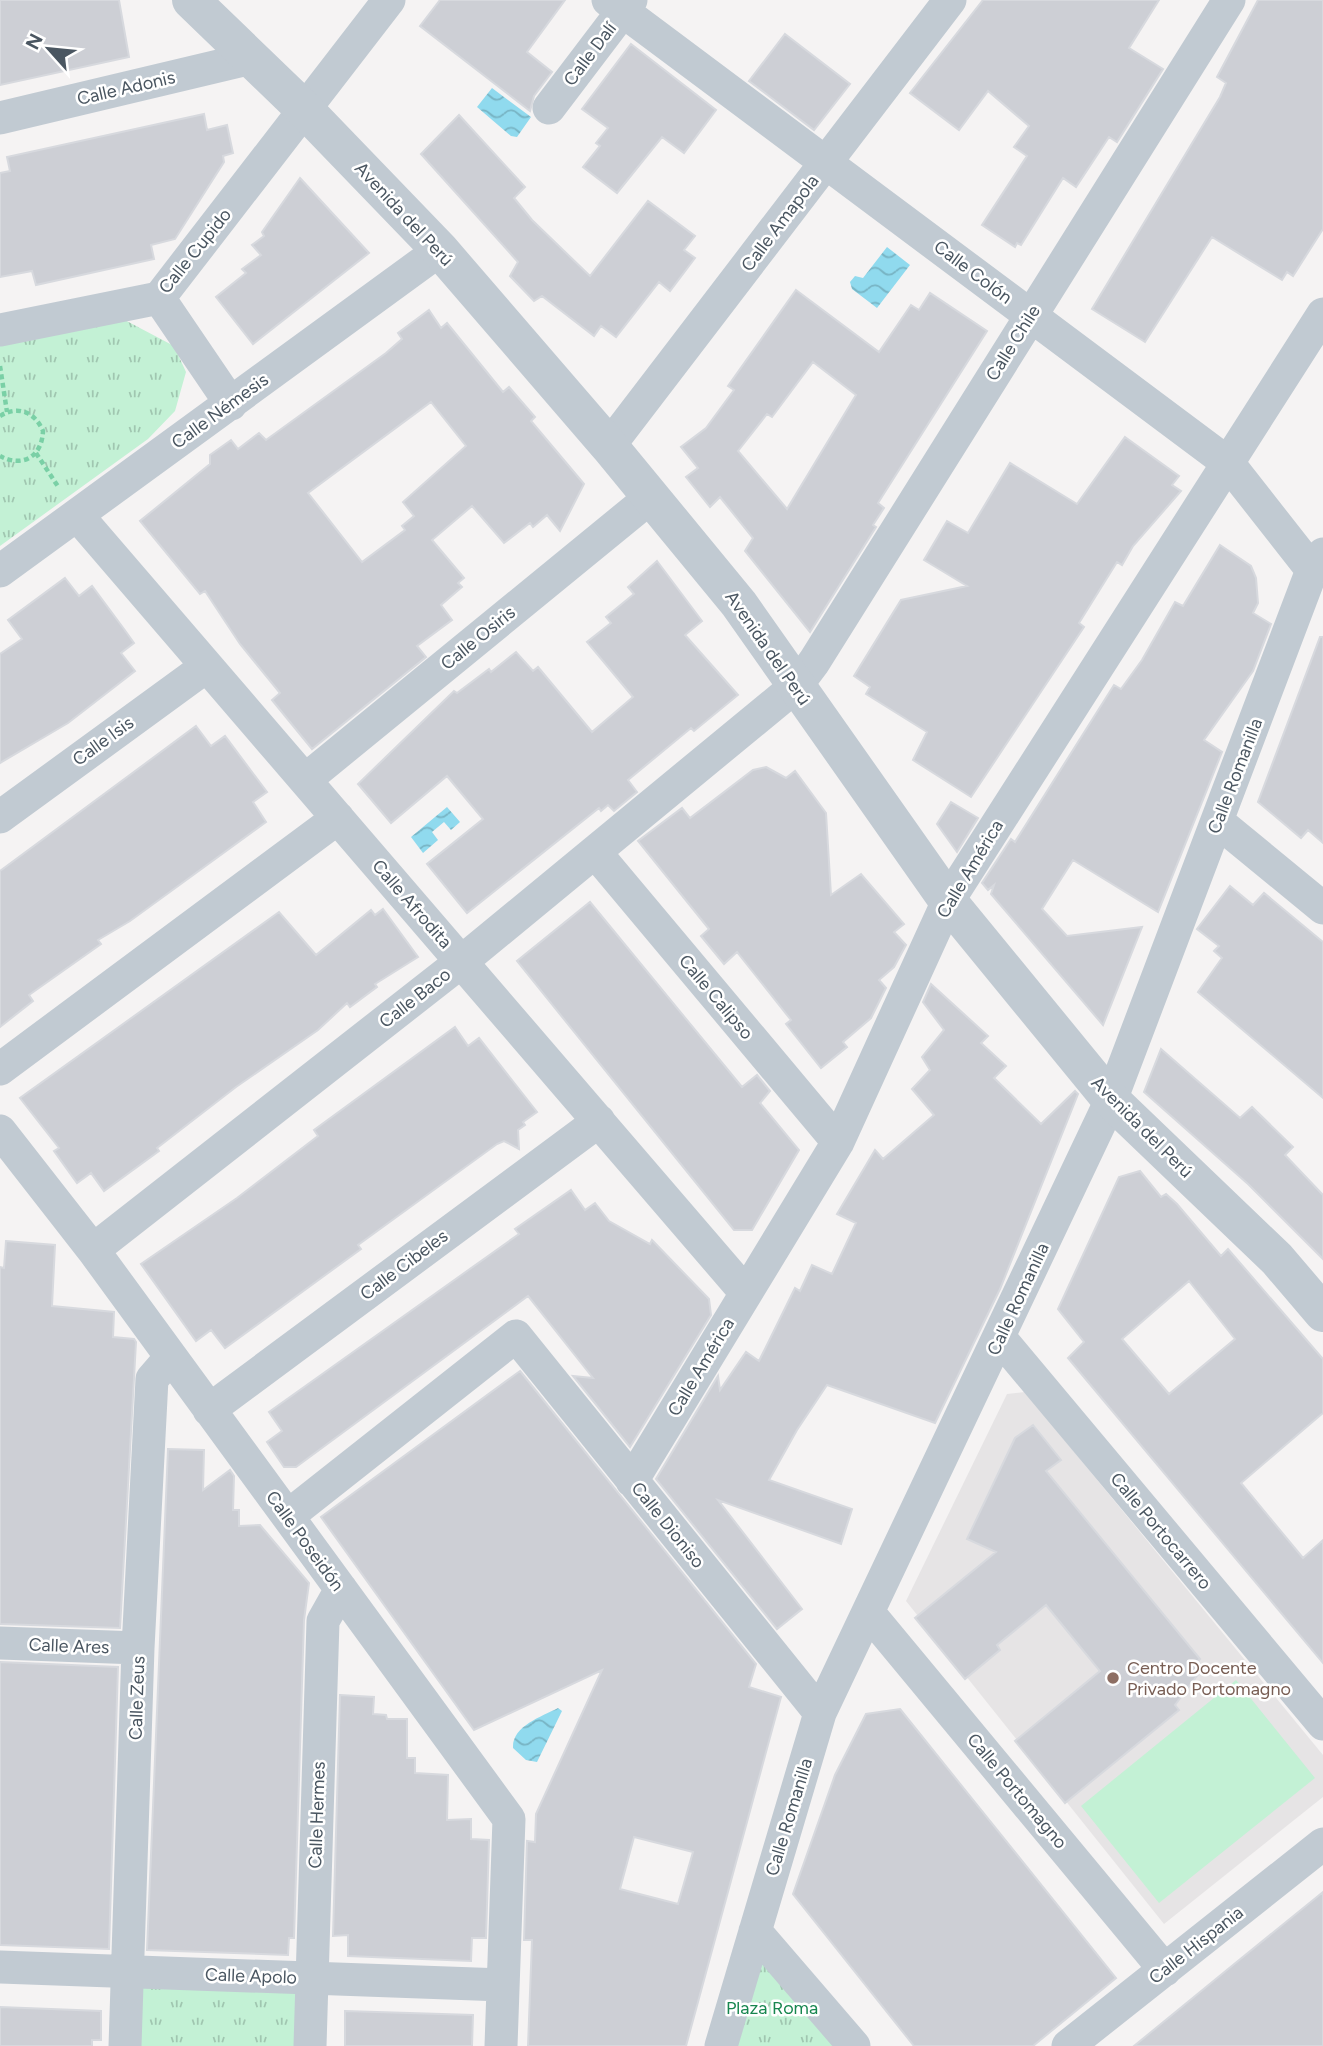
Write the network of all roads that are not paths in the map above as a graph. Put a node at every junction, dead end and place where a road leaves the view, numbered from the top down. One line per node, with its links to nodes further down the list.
1 (191, 0): 6 (street, Avenida del Perú)
2 (389, 0): 8 (street, Calle Cupido)
3 (950, 0): 10 (street, Calle Amapola)
4 (1229, 0): 14 (street, Calle Chile)
5 (621, 4): 7 (street, Calle Dalí); 10 (street, Calle Colón)
6 (252, 58): 8 (street, Avenida del Perú); 9 (street, Calle Adonis)
7 (549, 108)
8 (306, 111): 11 (street, Avenida del Perú); 12 (street, Calle Cupido)
9 (0, 118)
10 (826, 163): 14 (street, Calle Colón); 17 (street, Calle Amapola)
11 (440, 250): 16 (street, Calle Némesis); 17 (street, Avenida del Perú)
12 (159, 298): 15 (street, Calle Cupido); 16 (street)
13 (1323, 314): 18 (street, Calle América)
14 (1030, 315): 18 (street, Calle Colón); 24 (street, Calle Chile)
15 (0, 330)
16 (231, 404): 20 (street, Calle Némesis)
17 (609, 446): 19 (street, Avenida del Perú)
18 (1228, 463): 22 (street, Calle Colón); 30 (street, Calle América)
19 (651, 497): 24 (street, Avenida del Perú); 25 (street, Calle Osiris)
20 (77, 515): 21 (street, Calle Némesis); 23 (street, Calle Afrodita)
21 (0, 571)
22 (1316, 579): 28 (street, Calle Romanilla)
23 (207, 666): 25 (street, Calle Afrodita); 26 (street, Calle Isis)
24 (796, 687): 29 (street, Calle Baco); 30 (street, Avenida del Perú)
25 (305, 780): 27 (street, Calle Afrodita)
26 (0, 817)
27 (338, 818): 32 (street, Calle Afrodita); 33 (street)
28 (1217, 821): 31 (street); 34 (street, Calle Romanilla)
29 (595, 852): 32 (street, Calle Baco); 37 (street, Calle Calipso)
30 (947, 901): 34 (street, Avenida del Perú); 37 (street, Calle América)
31 (1323, 908)
32 (461, 962): 35 (street, Calle Afrodita); 38 (street, Calle Baco)
33 (0, 1069)
34 (1111, 1100): 40 (street, Avenida del Perú); 41 (street, Calle Romanilla)
35 (599, 1121): 39 (street, Calle Afrodita); 43 (street, Calle Cibeles)
36 (0, 1131): 38 (street, Calle Poseidón)
37 (838, 1142): 39 (street, Calle América)
38 (93, 1250): 42 (street, Calle Poseidón)
39 (746, 1293): 44 (street, Calle América)
40 (1323, 1313)
41 (1000, 1338): 47 (street, Calle Romanilla); 51 (street, Calle Portocarrero)
42 (172, 1357): 43 (street, Calle Poseidón); 49 (street, Calle Zeus)
43 (209, 1410): 45 (street, Calle Poseidón)
44 (632, 1481): 45 (street, Calle Dioniso); 50 (street, Calle Dioniso)
45 (288, 1516): 46 (street, Calle Poseidón)
46 (341, 1589): 57 (street, Calle Hermes); 58 (street, Calle Poseidón)
47 (868, 1612): 50 (street, Calle Romanilla); 55 (street, Calle Portomagno)
48 (0, 1643): 49 (street, Calle Ares)
49 (138, 1648): 56 (street, Calle Zeus)
50 (820, 1713): 53 (street, Calle Romanilla)
51 (1323, 1724)
52 (1323, 1844): 55 (street, Calle Hispania)
53 (755, 1931): 62 (street, Calle Romanilla); 63 (street)
54 (0, 1967): 56 (street, Calle Apolo)
55 (1165, 1969): 64 (street, Calle Hispania)
56 (128, 1972): 57 (street, Calle Apolo); 59 (street, Calle Zeus)
57 (312, 1978): 58 (street, Calle Apolo); 60 (street, Calle Hermes)
58 (503, 1985): 61 (street, Calle Poseidón)
59 (125, 2046)
60 (310, 2046)
61 (500, 2046)
62 (721, 2046)
63 (854, 2046)
64 (1068, 2046)

